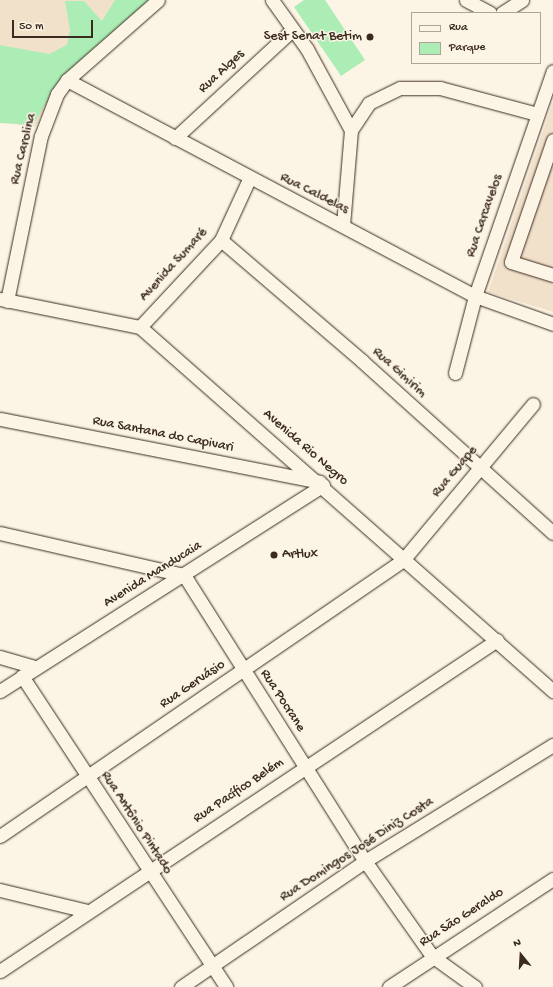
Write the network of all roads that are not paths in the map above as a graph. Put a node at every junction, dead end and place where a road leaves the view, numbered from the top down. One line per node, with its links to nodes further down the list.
1 (158, 0): 9 (street, Rua Carolina)
2 (272, 0): 7 (street)
3 (466, 0): 5 (street)
4 (522, 0): 6 (street)
5 (488, 12)
6 (504, 12)
7 (292, 30): 11 (street); 12 (street, Rua Alges)
8 (553, 71): 10 (street, Rua Carcavelos)
9 (67, 80): 12 (street, Rua Caldelas); 19 (street, Rua Carolina)
10 (537, 114): 11 (street); 18 (street, Rua Carcavelos)
11 (351, 130): 15 (street)
12 (175, 138): 14 (street, Rua Caldelas)
13 (553, 140): 17 (street)
14 (249, 179): 15 (street, Rua Caldelas); 16 (street, Avenida Sumaré)
15 (343, 226): 18 (street, Rua Caldelas)
16 (221, 240): 21 (street, Avenida Sumaré); 25 (street, Rua Gimirim)
17 (553, 275)
18 (475, 296): 20 (street, Rua Caldelas); 22 (street, Rua Carcavelos)
19 (4, 300): 21 (street, Avenida Rio Negro)
20 (553, 324)
21 (140, 327): 26 (street, Avenida Rio Negro)
22 (455, 373)
23 (533, 404): 25 (street, Rua Guape)
24 (0, 419): 26 (street, Rua Santana do Capivari)
25 (480, 468): 27 (street, Rua Gimirim); 29 (street, Rua Guape)
26 (322, 484): 29 (street, Avenida Rio Negro); 30 (street, Avenida Manducaia)
27 (553, 532)
28 (0, 533): 30 (street)
29 (402, 560): 31 (street, Avenida Rio Negro); 34 (street, Rua Gervásio)
30 (184, 575): 33 (street, Avenida Manducaia); 34 (street, Rua Pocrane)
31 (497, 640): 37 (street, Avenida Rio Negro); 39 (street, Rua Pacífico Belém)
32 (0, 657): 33 (street)
33 (36, 667): 35 (street, Avenida Manducaia)
34 (243, 670): 39 (street, Rua Pocrane); 40 (street, Rua Gervásio)
35 (22, 676): 36 (street, Avenida Manducaia); 40 (street, Rua Antônio Pintado)
36 (0, 690)
37 (553, 691)
38 (553, 745): 42 (street, Rua Domingos José Diniz Costa)
39 (305, 766): 42 (street, Rua Pocrane); 43 (street, Rua Pacífico Belém)
40 (86, 776): 41 (street, Rua Gervásio); 43 (street, Rua Antônio Pintado)
41 (0, 836)
42 (365, 861): 47 (street, Rua Pocrane); 48 (street, Rua Domingos José Diniz Costa)
43 (148, 871): 46 (street, Rua Pacífico Belém); 48 (street, Rua Antônio Pintado)
44 (553, 879): 47 (street, Rua São Geraldo)
45 (0, 890): 46 (street)
46 (87, 911): 49 (street, Rua Pacífico Belém)
47 (432, 956): 52 (street, Rua São Geraldo); 53 (street, Rua Pocrane)
48 (212, 966): 50 (street, Rua Domingos José Diniz Costa); 51 (street, Rua Antônio Pintado)
49 (0, 971)
50 (181, 987)
51 (226, 987)
52 (389, 987)
53 (475, 987)

